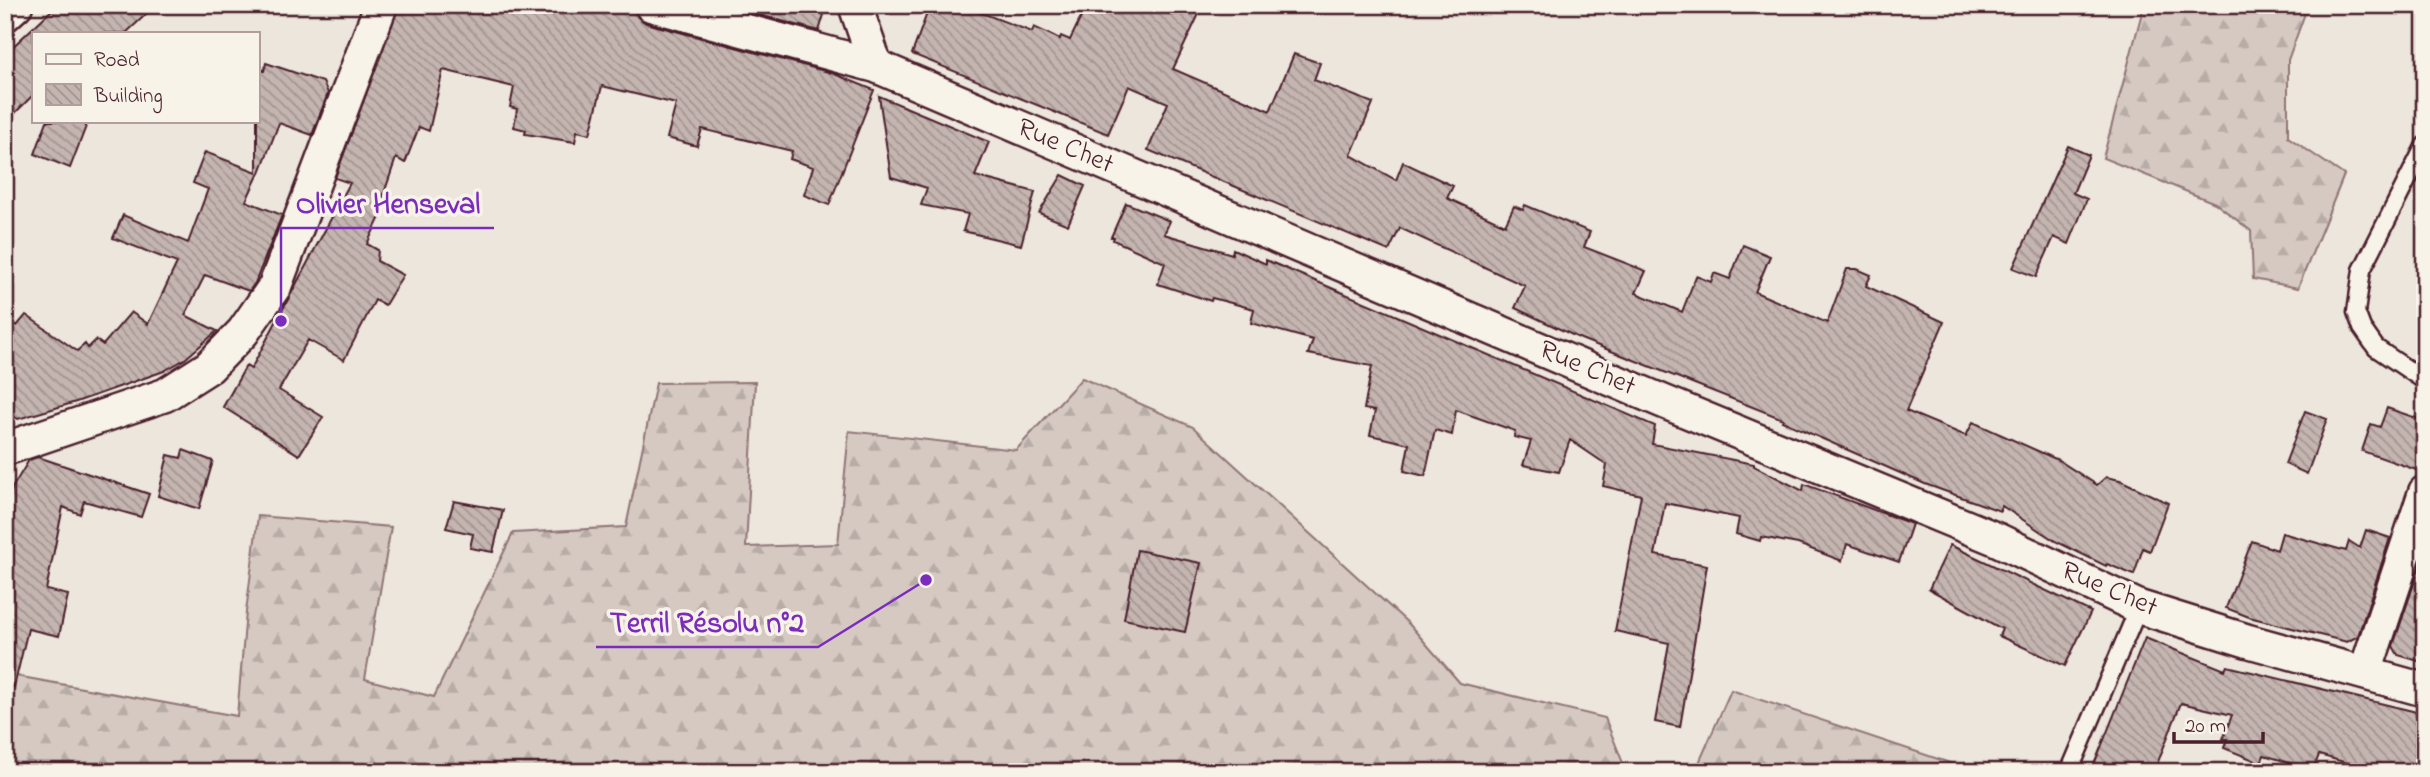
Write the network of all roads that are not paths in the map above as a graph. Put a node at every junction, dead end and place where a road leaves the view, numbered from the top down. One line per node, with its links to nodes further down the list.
1 (16, 5): 5 (street)
2 (381, 5): 9 (street)
3 (651, 5): 6 (street, Rue Chet)
4 (855, 5): 6 (street)
5 (5, 15)
6 (876, 66): 11 (street, Rue Chet)
7 (2425, 145): 8 (lane)
8 (2425, 381)
9 (5, 449)
10 (2425, 492): 12 (street)
11 (2139, 607): 12 (street, Rue Chet); 14 (lane)
12 (2365, 673): 13 (street, Rue Chet)
13 (2425, 690)
14 (2069, 772)

